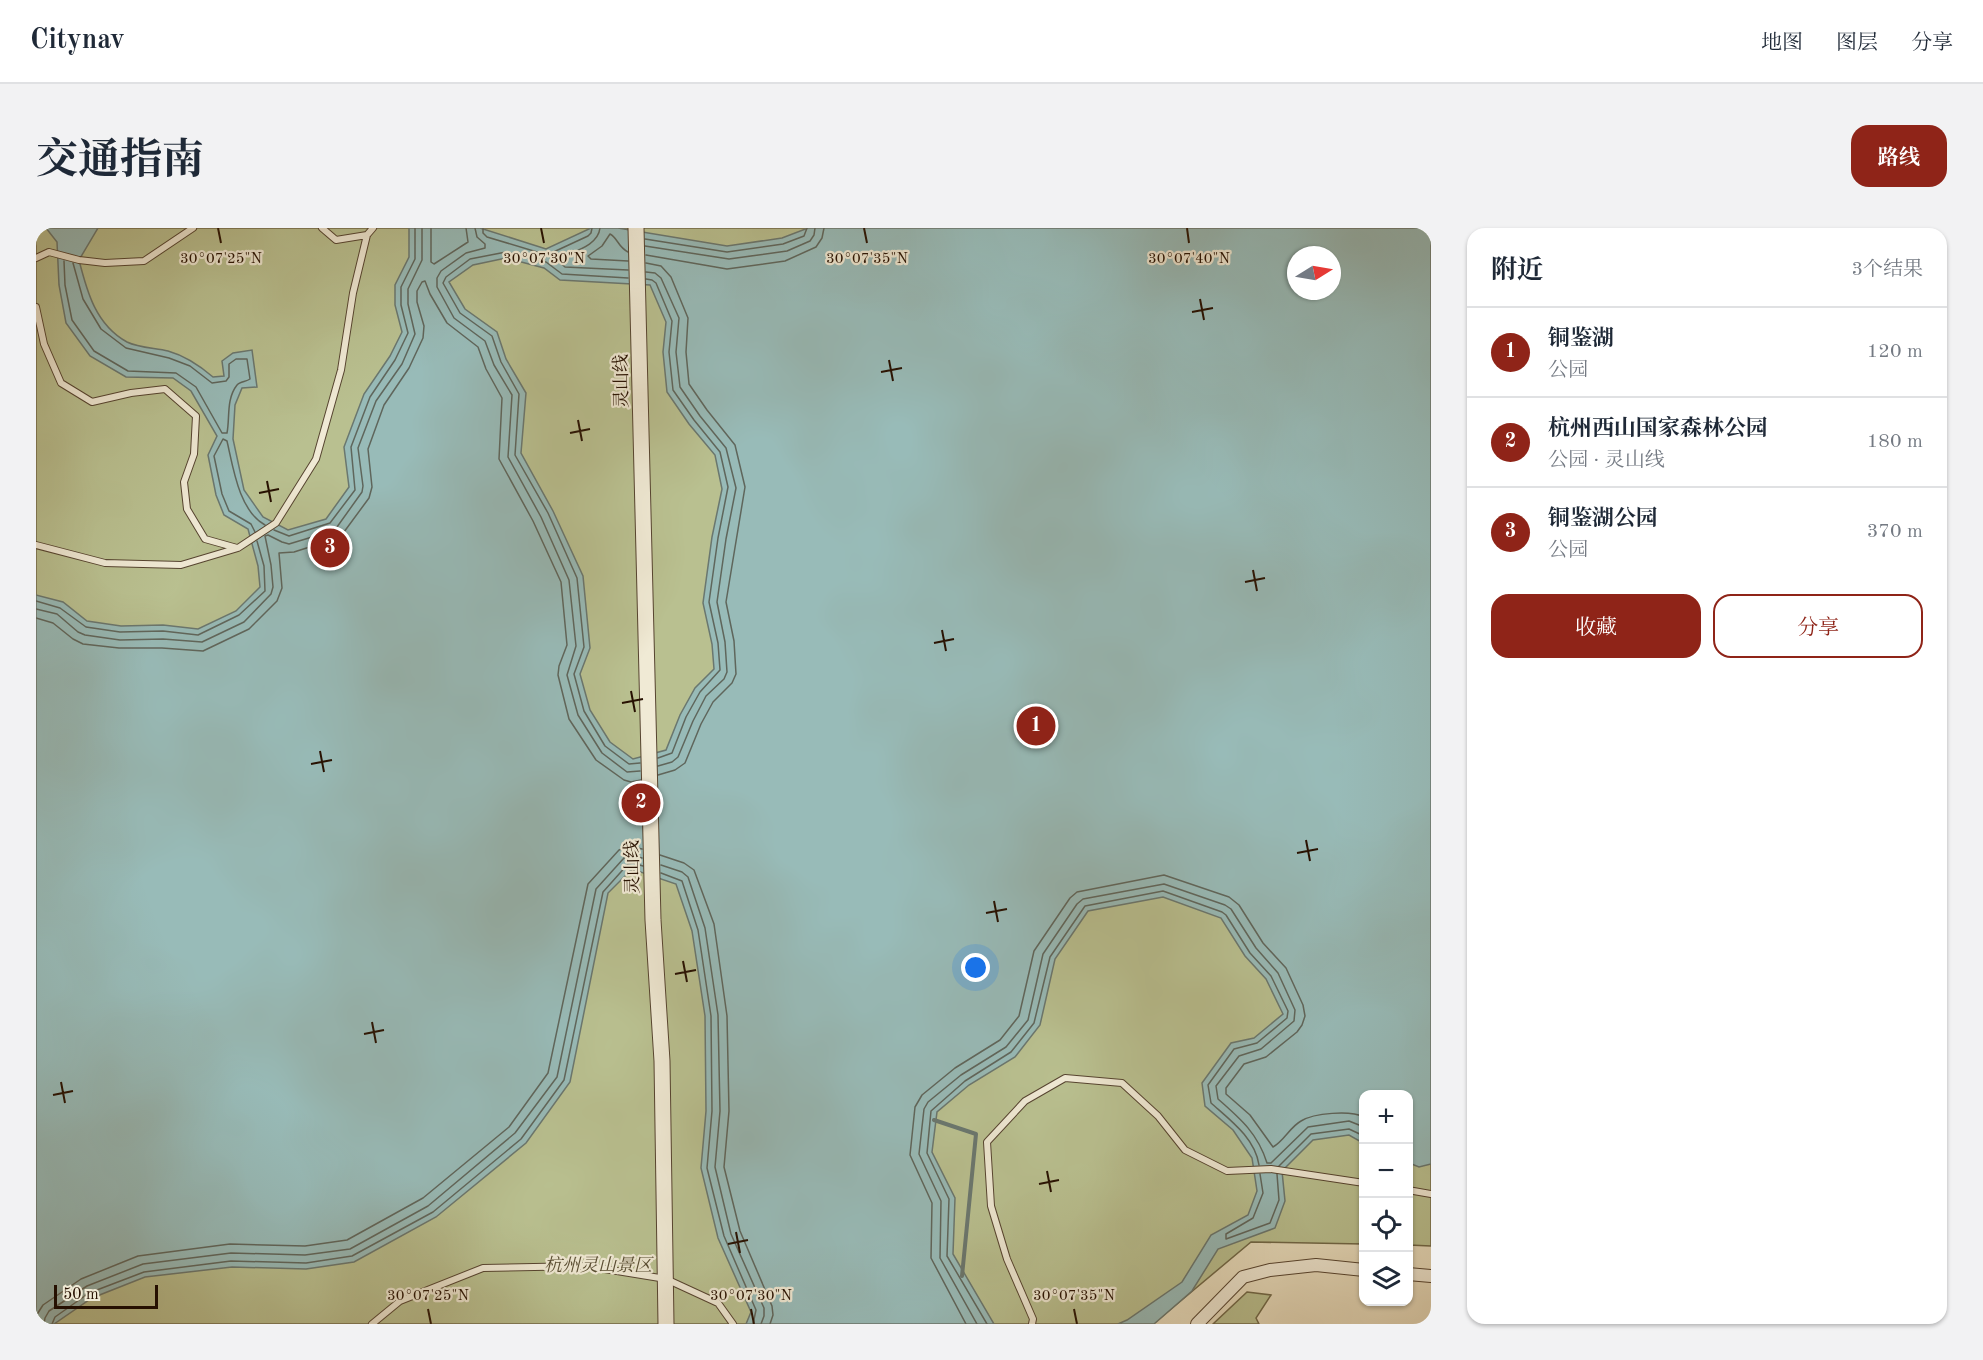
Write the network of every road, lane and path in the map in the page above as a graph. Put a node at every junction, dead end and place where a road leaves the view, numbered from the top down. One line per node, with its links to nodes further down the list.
1 (193, 228): 6 (lane)
2 (322, 228): 5 (lane)
3 (373, 228): 5 (lane)
4 (636, 228): 16 (street, 灵山线)
5 (367, 234): 9 (lane)
6 (36, 258)
7 (36, 307): 9 (lane)
8 (36, 545): 9 (lane)
9 (237, 548)
10 (1359, 1182): 20 (lane)
11 (1413, 1191): 12 (lane)
12 (1431, 1194)
13 (1359, 1269): 21 (street)
14 (1413, 1274): 15 (street)
15 (1431, 1276)
16 (666, 1279): 17 (lane); 18 (street, 灵山线); 19 (lane)
17 (372, 1324)
18 (666, 1324)
19 (733, 1324)
20 (1032, 1324)
21 (1197, 1324)

